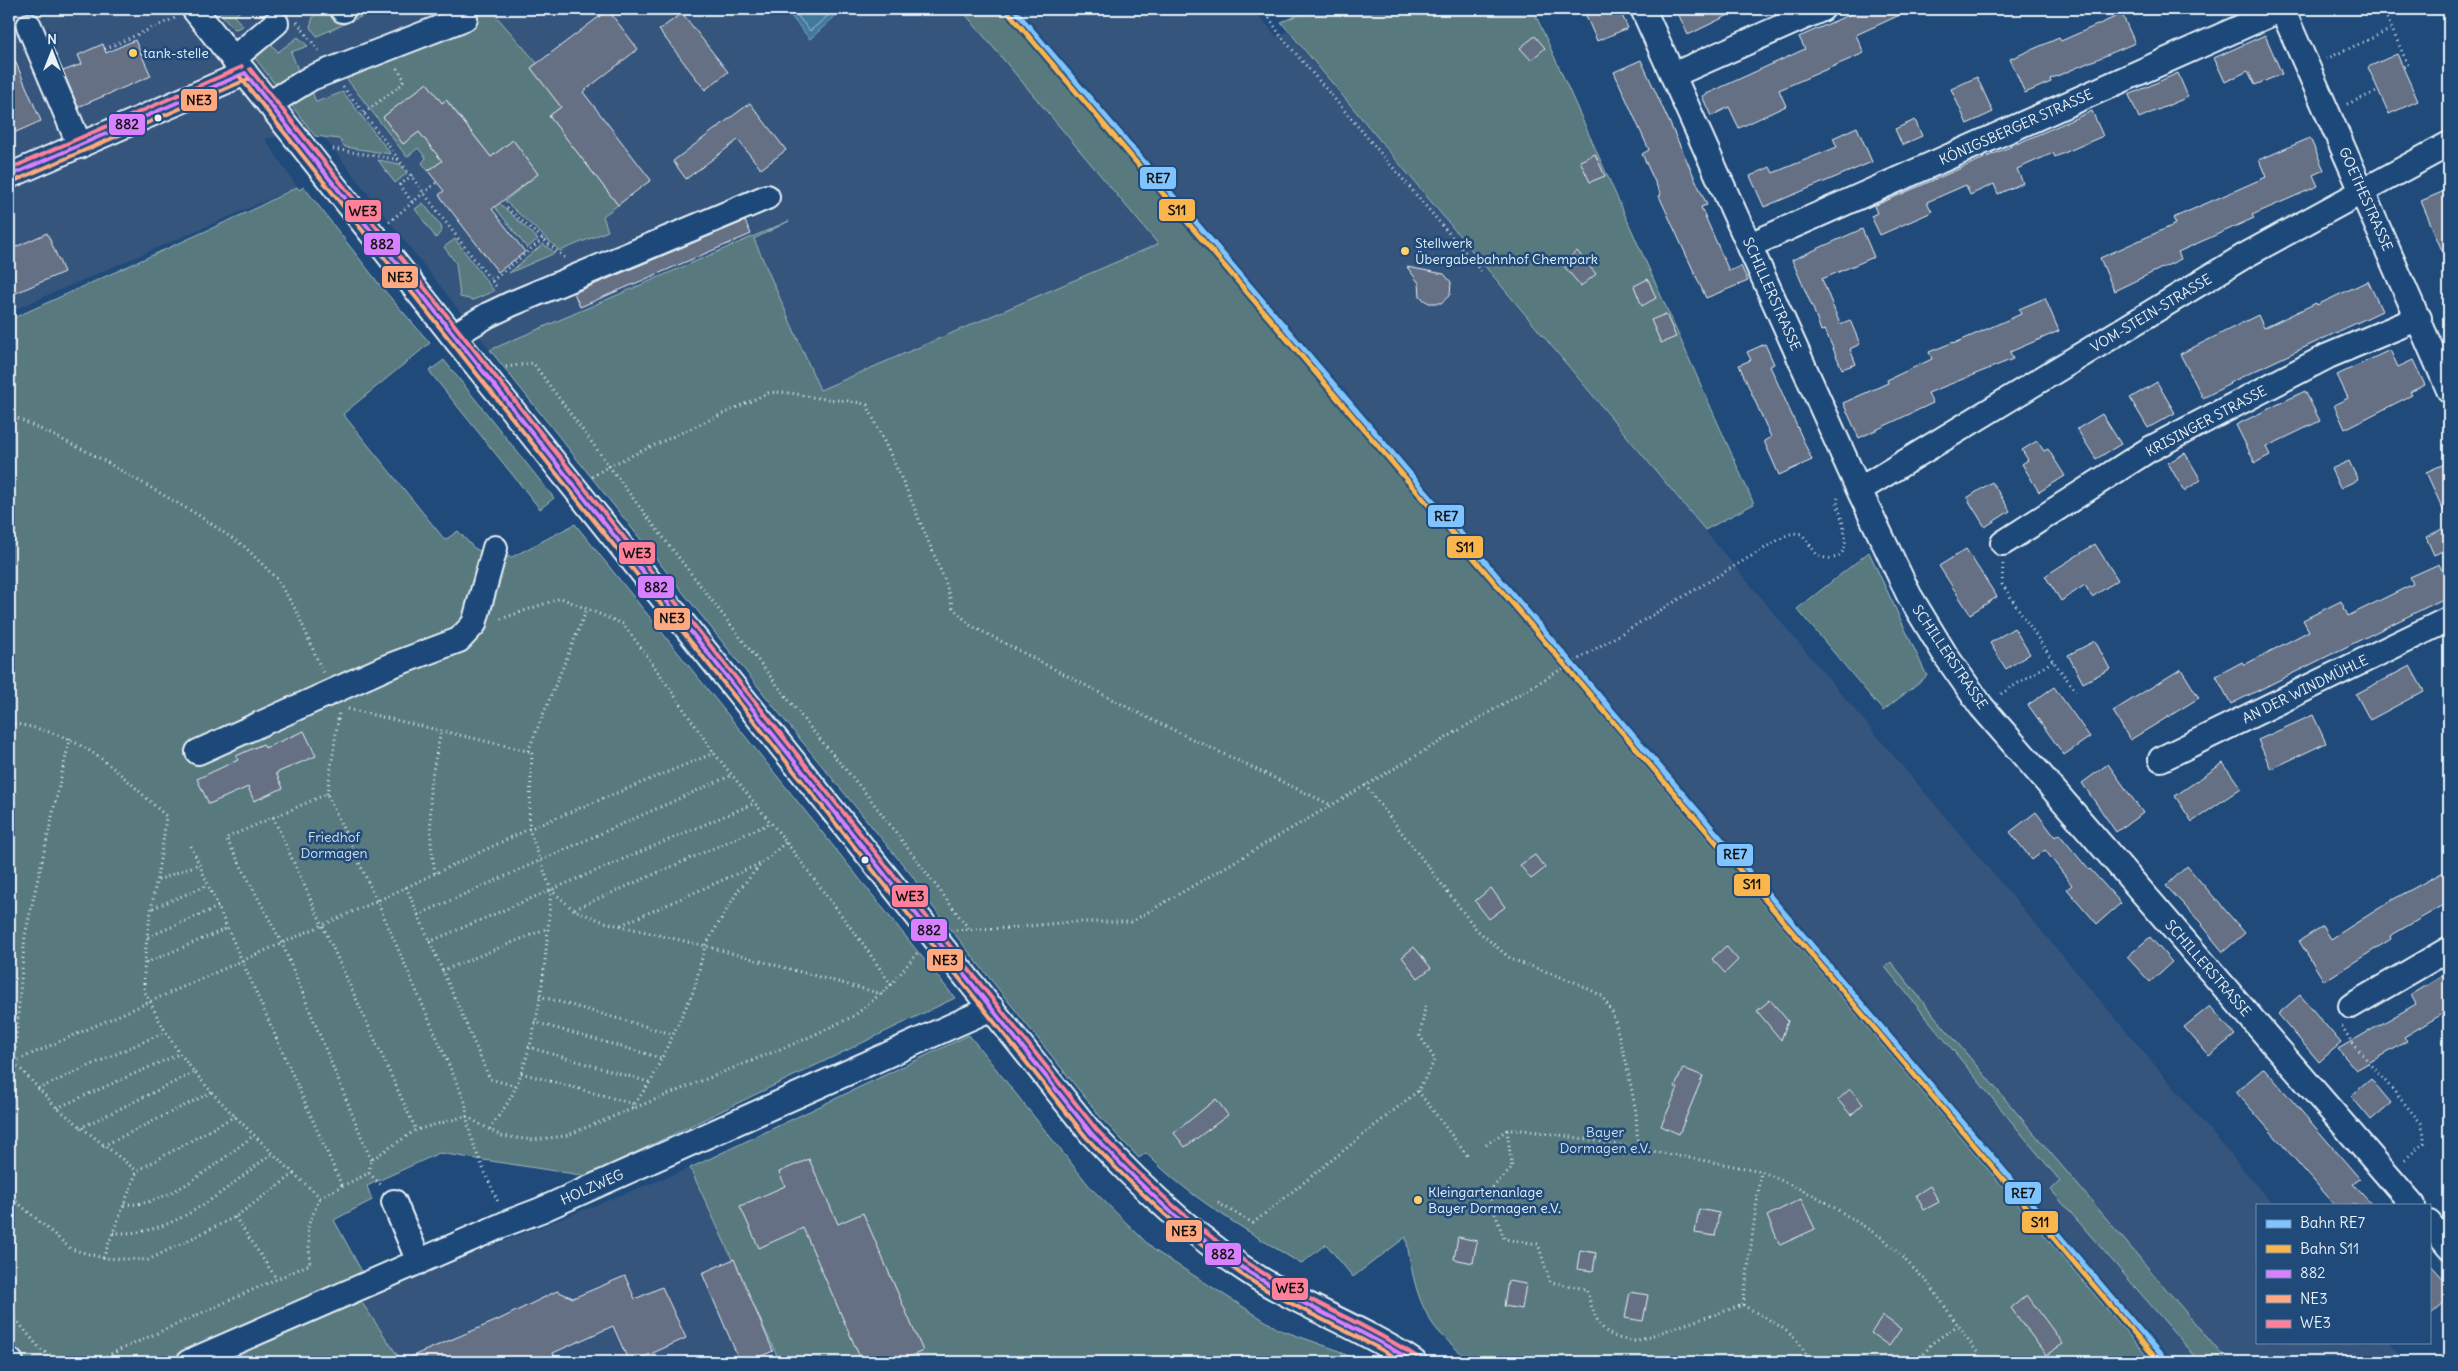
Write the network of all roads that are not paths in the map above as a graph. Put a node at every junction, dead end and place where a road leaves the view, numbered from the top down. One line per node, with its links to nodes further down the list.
1 (194, 9): 8 (street)
2 (1644, 9): 9 (street, SCHILLERSTRASSE)
3 (1822, 9): 9 (street)
4 (2282, 9): 14 (street, GOETHESTRASSE); 16 (street, KÖNIGSBERGER STRASSE)
5 (465, 18): 10 (street)
6 (276, 23): 8 (street)
7 (28, 26): 12 (street)
8 (239, 66): 10 (street); 12 (street)
9 (1673, 75): 16 (street, SCHILLERSTRASSE)
10 (269, 104): 18 (street)
11 (2449, 144): 14 (street, VOM-STEIN-STRASSE)
12 (80, 146): 13 (street)
13 (9, 176)
14 (2363, 191): 17 (street, GOETHESTRASSE); 20 (street, VOM-STEIN-STRASSE)
15 (767, 197): 18 (street)
16 (1750, 245): 20 (street, SCHILLERSTRASSE)
17 (2419, 318): 19 (street, GOETHESTRASSE); 21 (street, KRISINGER STRASSE)
18 (452, 336): 28 (street)
19 (2449, 390)
20 (1858, 490): 30 (street, SCHILLERSTRASSE)
21 (2003, 544)
22 (495, 548): 24 (street)
23 (2449, 619): 25 (street, AN DER WINDMÜHLE)
24 (198, 752)
25 (2161, 759)
26 (2449, 949): 27 (street)
27 (2351, 1006)
28 (992, 1008): 33 (street, HOLZWEG); 35 (street)
29 (394, 1202): 33 (street)
30 (2412, 1204)
31 (2430, 1225): 32 (street)
32 (2449, 1247)
33 (416, 1263): 34 (street, HOLZWEG)
34 (189, 1362)
35 (1414, 1362)

